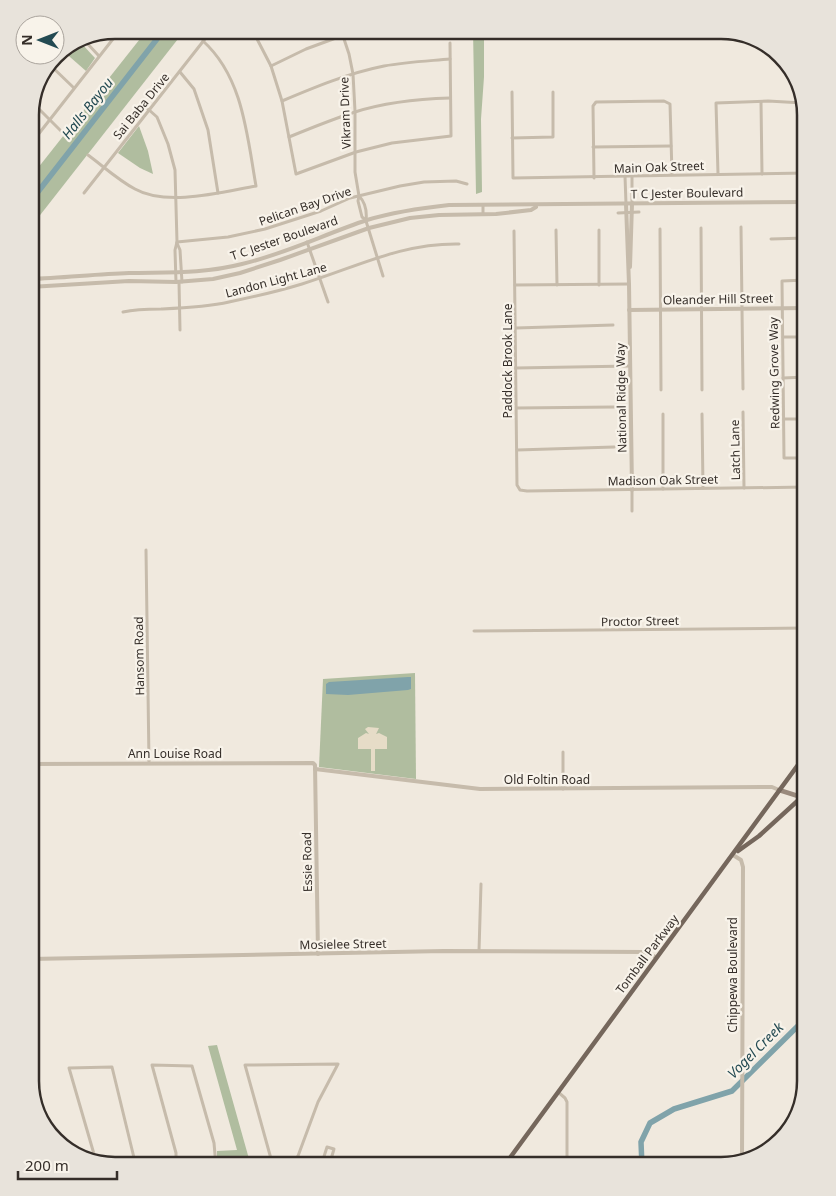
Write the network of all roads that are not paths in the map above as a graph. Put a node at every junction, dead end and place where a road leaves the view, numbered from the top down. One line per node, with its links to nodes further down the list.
1 (113, 39): 8 (street)
2 (257, 39): 10 (street)
3 (333, 39): 10 (street)
4 (345, 39): 13 (street, Vikram Drive)
5 (204, 41): 12 (street, Sai Baba Drive); 43 (street)
6 (450, 43): 9 (street)
7 (88, 44): 8 (street)
8 (99, 56): 14 (street)
9 (450, 59): 13 (street); 17 (street)
10 (271, 66): 18 (street)
11 (54, 69): 14 (street)
12 (180, 72): 22 (street, Sai Baba Drive); 43 (street)
13 (353, 74): 18 (street); 23 (street, Vikram Drive)
14 (74, 88): 24 (street)
15 (512, 92): 28 (street)
16 (553, 92): 28 (street)
17 (450, 98): 23 (street); 31 (street)
18 (282, 101): 27 (street)
19 (761, 102): 20 (street); 36 (street); 37 (street)
20 (797, 104)
21 (39, 109): 24 (street)
22 (148, 109): 33 (street, Sai Baba Drive); 45 (street)
23 (355, 112): 27 (street); 31 (street, Vikram Drive)
24 (50, 120): 25 (street); 26 (street)
25 (39, 134)
26 (65, 135)
27 (289, 137): 31 (street)
28 (512, 138): 40 (street, Main Oak Street)
29 (671, 146): 30 (street); 30 (street); 35 (street)
30 (593, 148): 40 (street)
31 (356, 152): 44 (street, Vikram Drive)
32 (88, 154): 33 (street)
33 (104, 167): 42 (street, Sai Baba Drive); 45 (street)
34 (797, 173): 37 (street, Main Oak Street)
35 (672, 174): 36 (street, Main Oak Street); 39 (street, Main Oak Street)
36 (718, 174): 37 (street, Main Oak Street)
37 (762, 174)
38 (625, 176): 39 (street, Main Oak Street); 40 (street, Main Oak Street); 47 (street, National Ridge Way)
39 (632, 176): 48 (street, National Ridge Way)
40 (594, 178)
41 (467, 184): 44 (street, Pelican Bay Drive)
42 (84, 193)
43 (218, 193): 45 (street)
44 (359, 196): 56 (street, Vikram Drive); 66 (street, Pelican Bay Drive)
45 (175, 198): 66 (street)
46 (797, 202): 48 (street, T C Jester Boulevard)
47 (626, 204): 48 (street, T C Jester Boulevard); 50 (street, T C Jester Boulevard); 52 (street, National Ridge Way)
48 (632, 204): 53 (street, National Ridge Way)
49 (483, 205): 50 (street, T C Jester Boulevard); 55 (street); 56 (street, T C Jester Boulevard)
50 (538, 206): 55 (street, T C Jester Boulevard)
51 (618, 212): 52 (street, T C Jester Boulevard)
52 (626, 212): 53 (street, T C Jester Boulevard); 78 (street, National Ridge Way)
53 (632, 212): 54 (street, T C Jester Boulevard); 78 (street, National Ridge Way)
54 (639, 212)
55 (483, 214): 57 (street, T C Jester Boulevard)
56 (366, 221): 57 (street, Vikram Drive); 67 (street, T C Jester Boulevard)
57 (369, 228): 69 (street, T C Jester Boulevard); 70 (street, Vikram Drive)
58 (701, 228): 87 (street)
59 (741, 228): 88 (street)
60 (660, 229): 90 (street)
61 (556, 230): 79 (street)
62 (599, 230): 80 (street)
63 (514, 231): 81 (street, Paddock Brook Lane)
64 (797, 238): 65 (street)
65 (771, 239)
66 (177, 242): 71 (street); 72 (street)
67 (307, 242): 69 (street); 72 (street, T C Jester Boulevard)
68 (460, 244): 70 (street, Landon Light Lane)
69 (310, 250): 75 (street); 77 (street, T C Jester Boulevard)
70 (377, 256): 73 (street, Vikram Drive); 75 (street, Landon Light Lane)
71 (176, 274): 72 (street, T C Jester Boulevard); 74 (street, T C Jester Boulevard); 77 (street)
72 (181, 274): 77 (street)
73 (384, 276)
74 (39, 278)
75 (320, 278): 83 (street); 84 (street, Landon Light Lane)
76 (797, 280): 85 (street, Redwing Grove Way)
77 (179, 282): 82 (street, T C Jester Boulevard); 84 (street)
78 (629, 284): 80 (street); 89 (street, National Ridge Way)
79 (557, 285): 80 (street); 81 (street)
80 (599, 285)
81 (515, 286): 93 (street, Paddock Brook Lane)
82 (39, 287)
83 (328, 302)
84 (180, 308): 91 (street, Landon Light Lane); 94 (street)
85 (782, 308): 86 (street, Oleander Hill Street); 88 (street, Oleander Hill Street); 96 (street, Redwing Grove Way)
86 (797, 308)
87 (702, 309): 88 (street, Oleander Hill Street); 90 (street, Oleander Hill Street); 103 (street)
88 (742, 309): 101 (street)
89 (630, 310): 90 (street, Oleander Hill Street); 97 (street, National Ridge Way)
90 (660, 310): 102 (street)
91 (123, 312)
92 (613, 325): 93 (street)
93 (516, 328): 98 (street, Paddock Brook Lane)
94 (180, 330)
95 (797, 336): 96 (street)
96 (783, 337): 100 (street, Redwing Grove Way)
97 (630, 366): 98 (street); 119 (street, National Ridge Way)
98 (516, 368): 105 (street, Paddock Brook Lane)
99 (797, 377): 100 (street)
100 (783, 378): 109 (street, Redwing Grove Way)
101 (743, 389)
102 (661, 390)
103 (702, 390)
104 (614, 407): 105 (street)
105 (516, 408): 112 (street, Paddock Brook Lane)
106 (743, 412): 116 (street, Latch Lane)
107 (663, 414): 117 (street)
108 (702, 414): 115 (street)
109 (784, 419): 110 (street); 113 (street, Redwing Grove Way)
110 (797, 419)
111 (614, 447): 112 (street)
112 (517, 450): 118 (street, Paddock Brook Lane)
113 (797, 458)
114 (797, 487): 116 (street, Madison Oak Street)
115 (703, 488): 116 (street, Madison Oak Street); 117 (street, Madison Oak Street)
116 (744, 488)
117 (663, 489): 119 (street, Madison Oak Street)
118 (520, 490): 119 (street, Madison Oak Street)
119 (632, 490): 120 (street, National Ridge Way)
120 (632, 511)
121 (146, 550): 125 (street, Hansom Road)
122 (797, 628): 123 (street, Proctor Street)
123 (474, 631)
124 (563, 752): 129 (street)
125 (149, 762): 126 (street, Ann Louise Road); 128 (street, Ann Louise Road)
126 (39, 764)
127 (797, 766): 130 (main road, Tomball Parkway)
128 (315, 769): 129 (street, Old Foltin Road); 136 (street, Essie Road)
129 (562, 789): 130 (street, Old Foltin Road)
130 (780, 790): 131 (main road); 133 (main road, Tomball Parkway)
131 (797, 796)
132 (797, 801): 133 (main road)
133 (734, 854): 137 (main road, Tomball Parkway); 141 (street, Chippewa Boulevard)
134 (481, 884): 135 (street)
135 (479, 951): 136 (street, Mosielee Street); 137 (street, Mosielee Street)
136 (318, 954): 138 (street, Mosielee Street)
137 (656, 957): 139 (main road, Tomball Parkway)
138 (39, 960)
139 (558, 1092): 149 (main road, Tomball Parkway); 150 (street)
140 (94, 1154): 142 (street)
141 (742, 1155)
142 (134, 1157)
143 (176, 1157): 144 (street)
144 (215, 1157)
145 (271, 1157): 146 (street)
146 (297, 1157)
147 (324, 1157): 148 (street)
148 (332, 1157)
149 (511, 1157)
150 (567, 1157)

